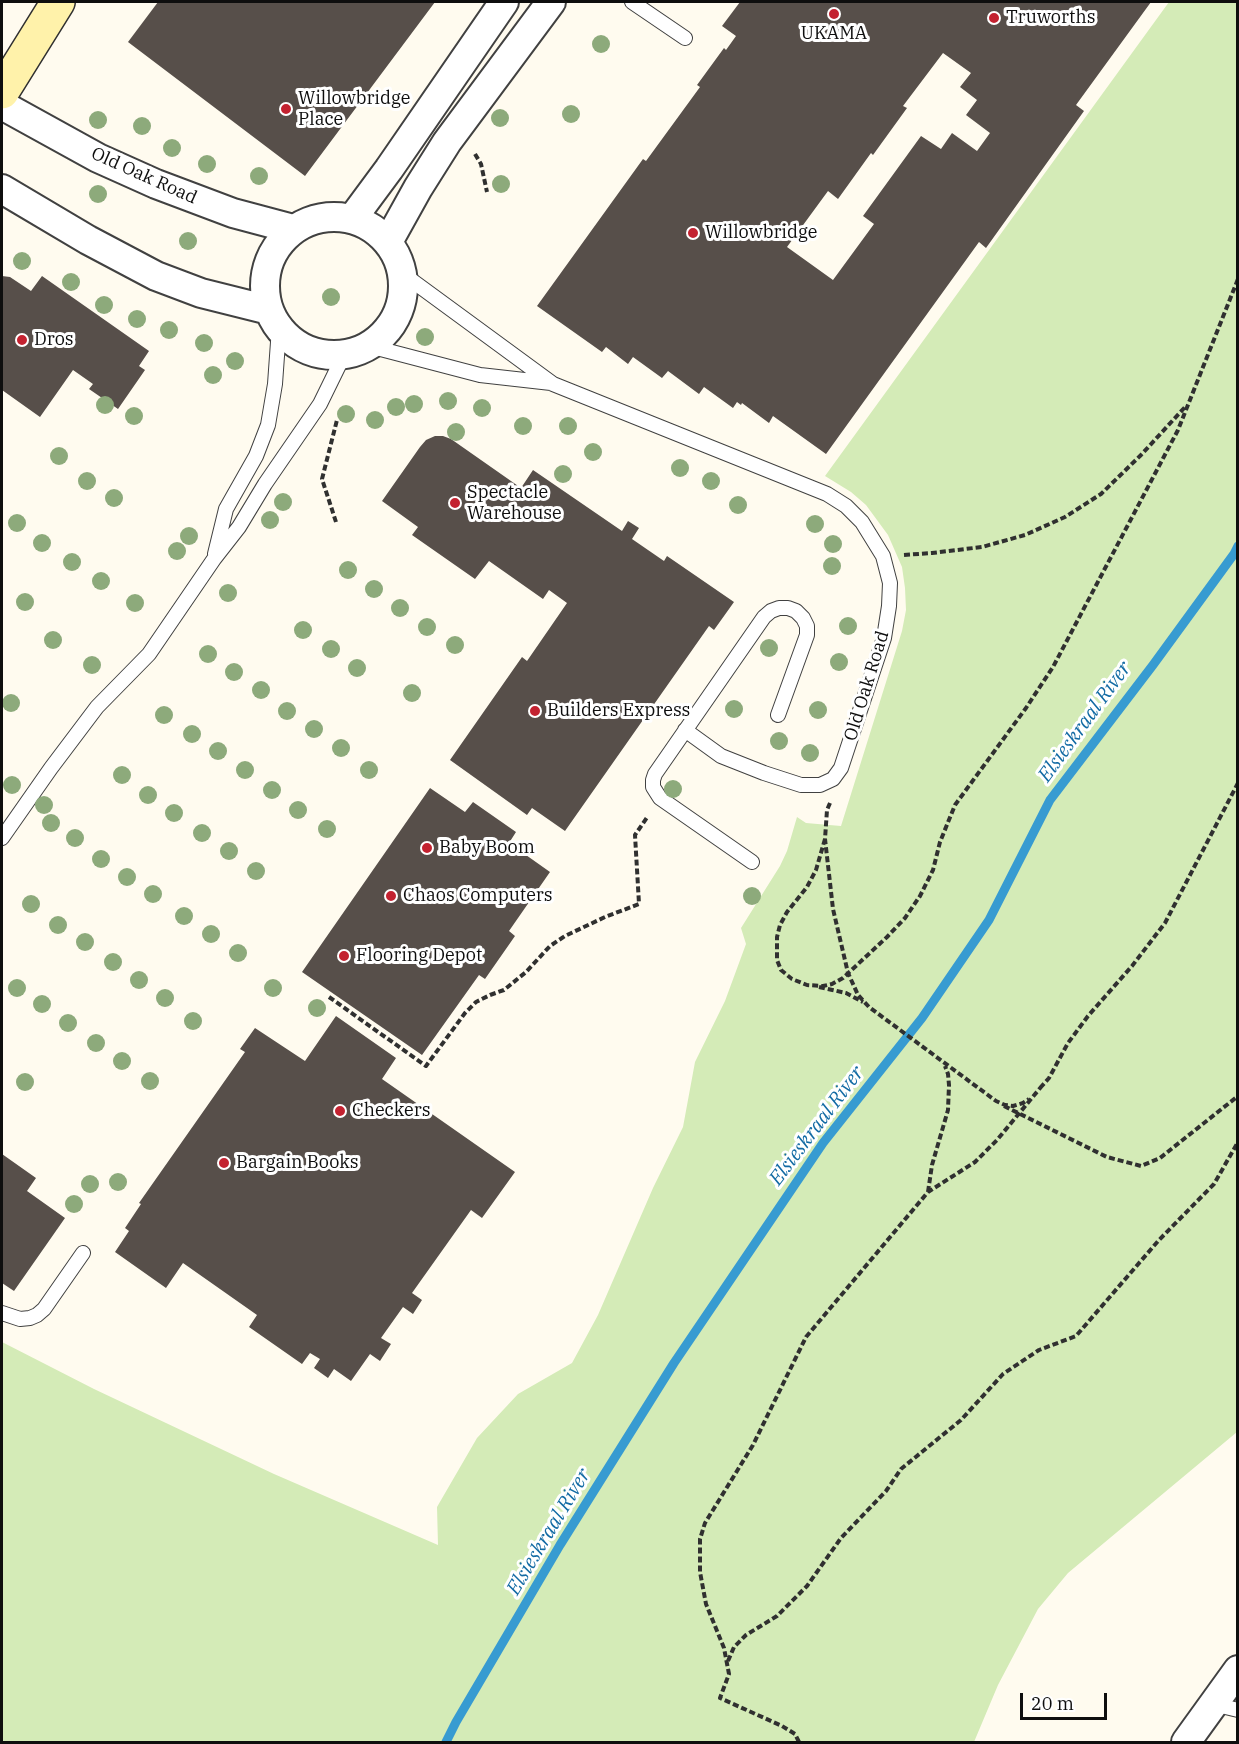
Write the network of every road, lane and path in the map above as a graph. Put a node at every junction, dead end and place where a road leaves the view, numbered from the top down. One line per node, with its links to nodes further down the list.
1 (58, 2): 6 (main road)
2 (504, 2): 11 (street)
3 (551, 2): 13 (street)
4 (632, 2): 5 (lane)
5 (685, 38)
6 (2, 92)
7 (2, 105): 12 (street, Old Oak Road)
8 (471, 149): 10 (path)
9 (2, 189): 16 (street)
10 (487, 192)
11 (352, 219): 12 (street); 13 (street)
12 (293, 229): 16 (street)
13 (388, 242): 14 (street)
14 (403, 274): 17 (street); 18 (lane, Old Oak Road)
15 (1238, 279): 19 (path)
16 (274, 319): 17 (street); 23 (lane)
17 (357, 350): 18 (lane, Old Oak Road); 23 (lane)
18 (553, 384): 22 (lane, Old Oak Road)
19 (1189, 404): 22 (path); 32 (path)
20 (339, 413): 21 (path)
21 (336, 522)
22 (884, 556): 26 (lane, Old Oak Road)
23 (214, 559): 29 (lane)
24 (778, 715): 25 (lane)
25 (685, 730): 26 (lane); 28 (lane)
26 (841, 768): 30 (path)
27 (1238, 783): 37 (path)
28 (660, 798): 31 (lane); 34 (path)
29 (2, 838)
30 (825, 839): 32 (path); 33 (path)
31 (752, 862)
32 (848, 973): 33 (path); 35 (path)
33 (807, 985): 35 (path)
34 (329, 998)
35 (866, 1004): 36 (path)
36 (941, 1060): 39 (path); 42 (path)
37 (1041, 1087): 39 (path); 40 (path)
38 (1238, 1096): 40 (path)
39 (996, 1101): 40 (path)
40 (1019, 1114): 42 (path)
41 (1238, 1142): 45 (path)
42 (928, 1191): 45 (path)
43 (83, 1253): 44 (lane)
44 (2, 1313)
45 (727, 1662): 48 (path)
46 (1238, 1670): 47 (street)
47 (1225, 1707): 49 (street)
48 (800, 1743)
49 (1186, 1743)

